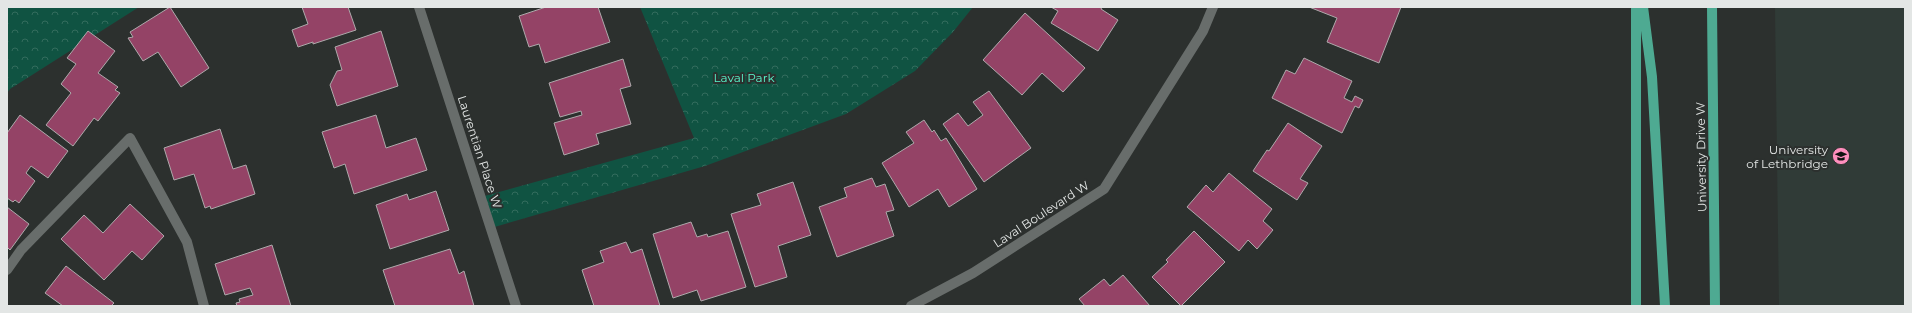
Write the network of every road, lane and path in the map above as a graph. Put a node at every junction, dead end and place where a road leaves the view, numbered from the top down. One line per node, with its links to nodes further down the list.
1 (420, 7): 8 (street, Laurentian Place W)
2 (1213, 7): 9 (street, Laval Boulevard W)
3 (1636, 7): 10 (main road)
4 (1643, 7): 11 (main road)
5 (1712, 7): 12 (main road, University Drive W)
6 (7, 270): 7 (street)
7 (204, 306)
8 (516, 306)
9 (911, 306)
10 (1636, 306)
11 (1665, 306)
12 (1715, 306)

